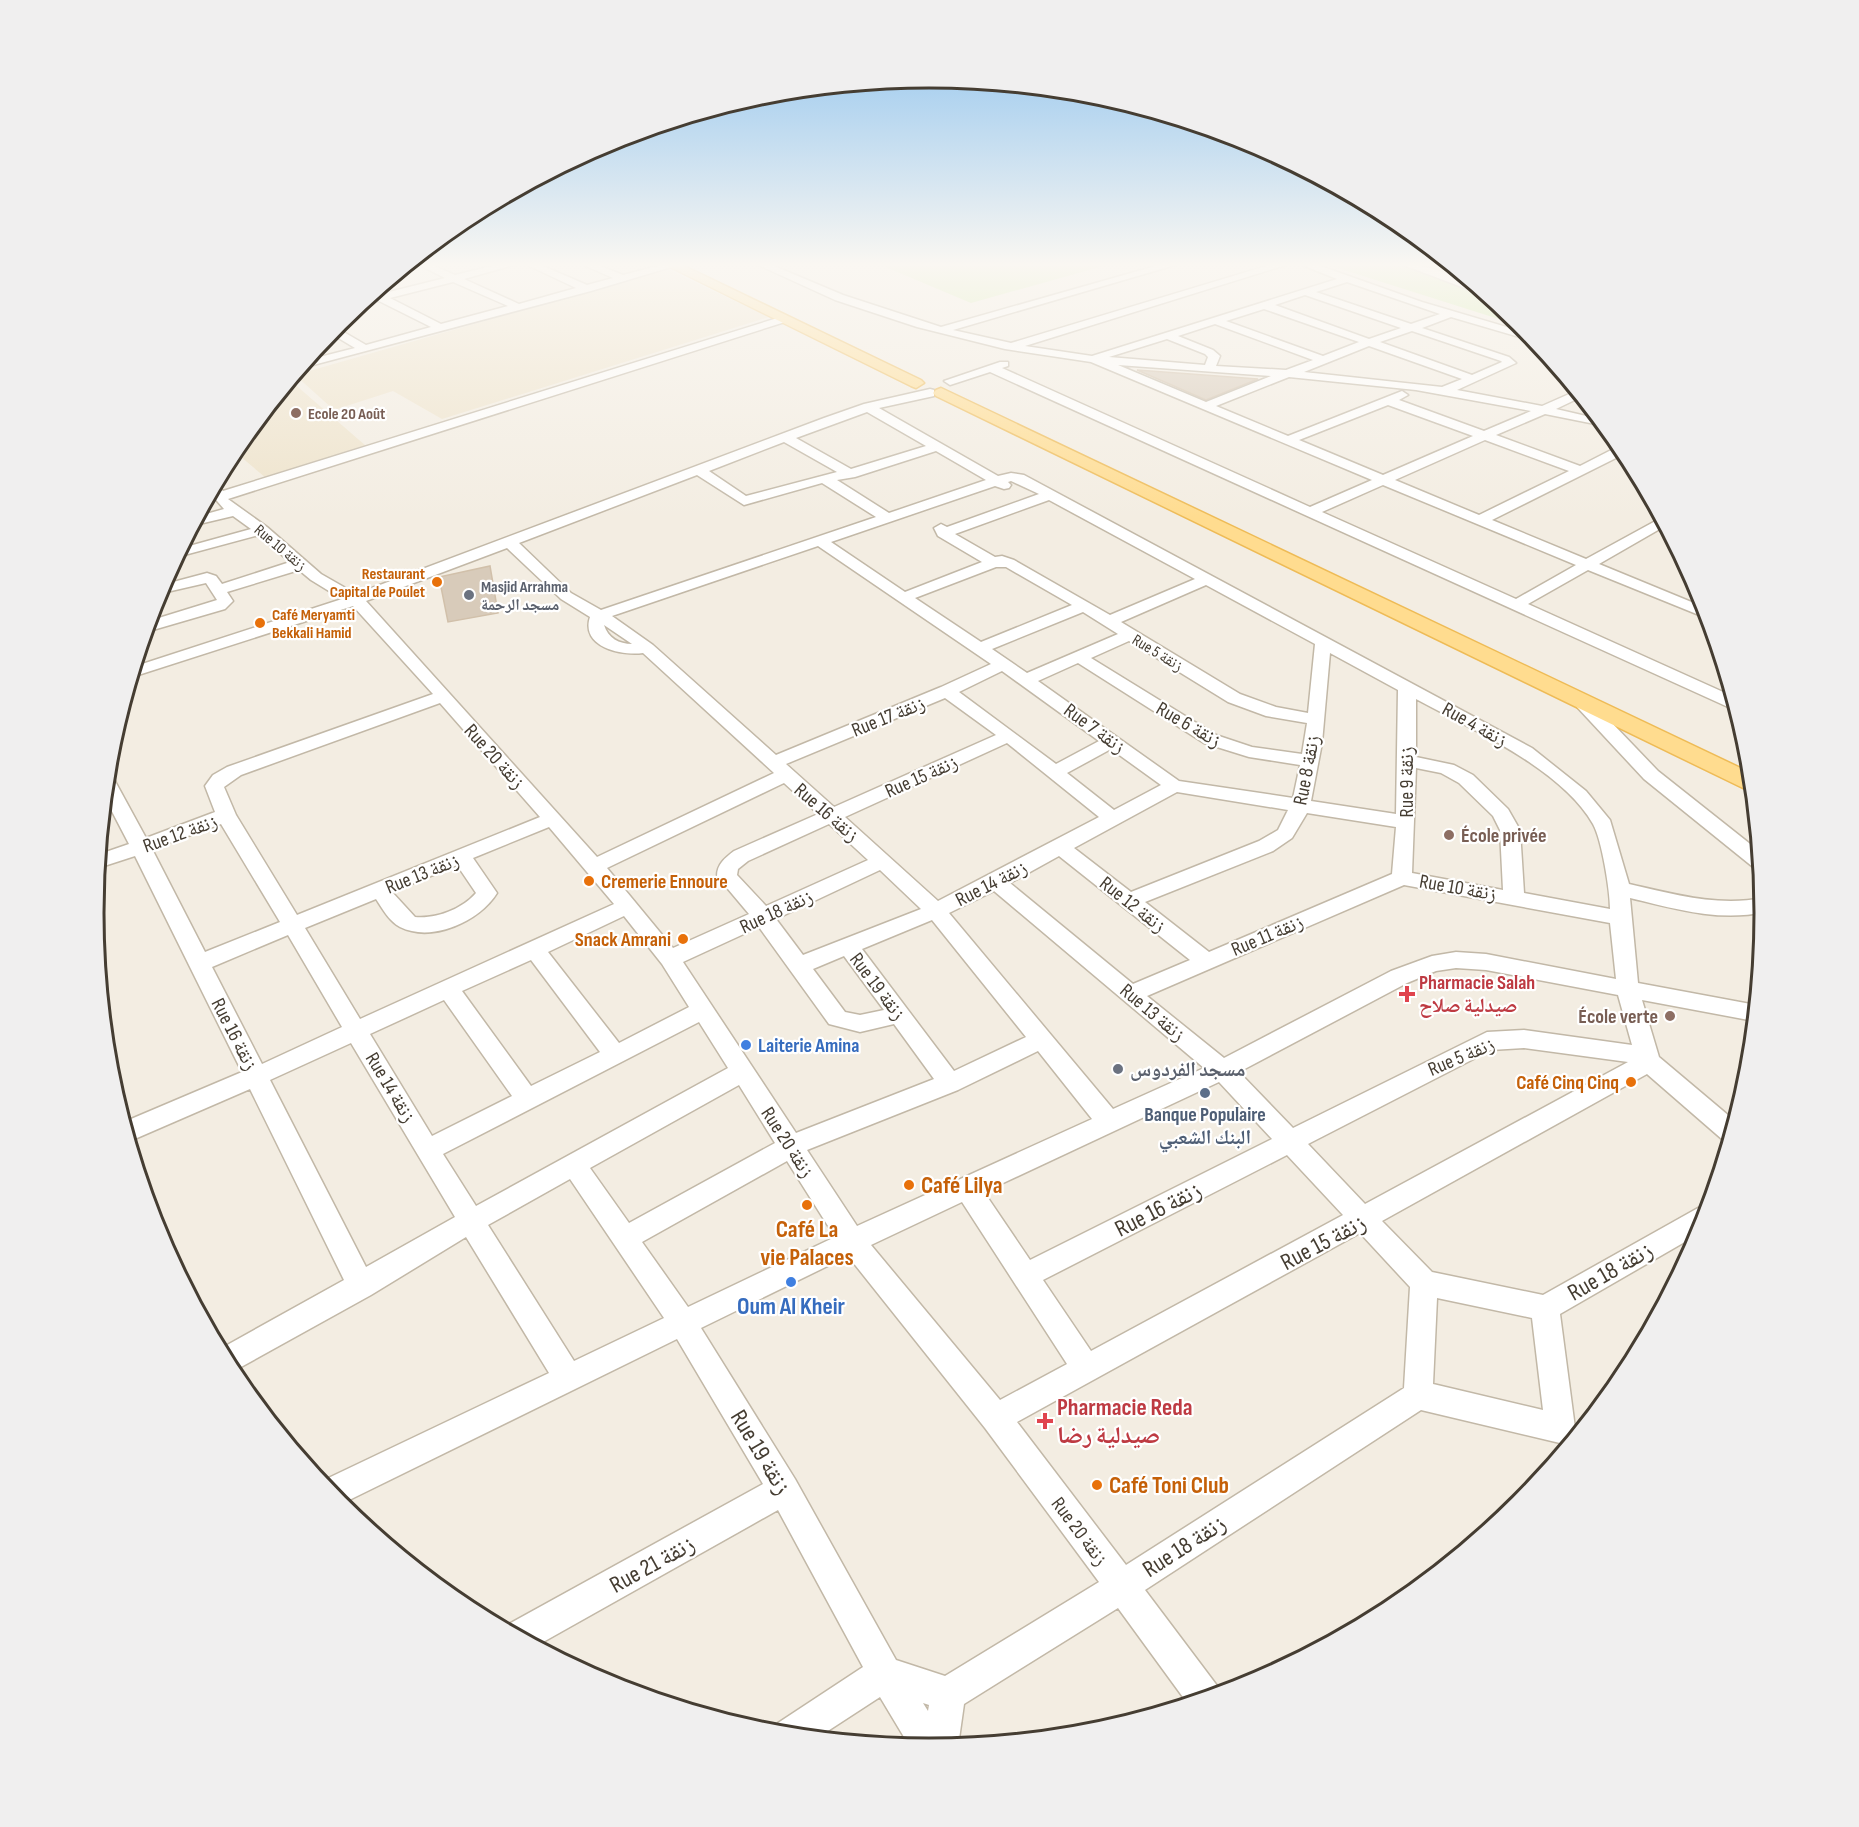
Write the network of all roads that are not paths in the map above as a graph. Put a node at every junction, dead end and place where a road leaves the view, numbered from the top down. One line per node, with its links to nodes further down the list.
1 (689, 348): 43 (street)
2 (842, 348): 22 (main road)
3 (858, 348): 23 (main road)
4 (1022, 348): 12 (street)
5 (1126, 348): 15 (street)
6 (1200, 348): 19 (street)
7 (1291, 348): 16 (street)
8 (1354, 348): 16 (street)
9 (1387, 348): 21 (street)
10 (1474, 348): 21 (street)
11 (365, 349): 14 (street)
12 (1041, 352): 15 (street); 18 (street)
13 (321, 357): 14 (street)
14 (326, 359): 17 (street)
15 (1093, 359): 19 (street); 28 (street)
16 (1323, 360): 20 (street)
17 (317, 361)
18 (991, 368): 23 (street); 48 (street)
19 (1210, 368): 20 (street)
20 (1290, 374): 24 (street); 28 (street)
21 (1473, 380): 25 (street)
22 (916, 386): 23 (main road); 29 (street)
23 (941, 387): 29 (street); 83 (main road); 89 (main road)
24 (1422, 388): 25 (street); 27 (street)
25 (1443, 391): 30 (street)
26 (1572, 397): 30 (street)
27 (1389, 401): 32 (street); 34 (street)
28 (1205, 406): 34 (street)
29 (870, 407): 33 (street); 35 (street)
30 (1543, 409): 31 (street); 32 (street)
31 (1591, 420)
32 (1482, 435): 38 (street); 41 (street)
33 (785, 437): 37 (street); 39 (street)
34 (1288, 440): 41 (street)
35 (939, 446): 39 (street); 42 (street)
36 (1614, 454): 38 (street)
37 (699, 470): 40 (street); 55 (street)
38 (1580, 470): 51 (street)
39 (850, 474): 40 (street)
40 (824, 478): 50 (street)
41 (1383, 479): 48 (street); 51 (street)
42 (996, 481): 45 (street); 45 (street, Rue 4 زنقة); 47 (street)
43 (221, 492)
44 (219, 495): 46 (street, Rue 10 زنقة)
45 (1041, 498): 53 (street); 61 (street, Rue 4 زنقة)
46 (234, 511): 49 (street); 54 (street, Rue 10 زنقة)
47 (908, 511): 50 (street); 53 (street, Rue 5 زنقة)
48 (1310, 512): 66 (street)
49 (206, 518)
50 (888, 518): 56 (street)
51 (1480, 520): 60 (street)
52 (1657, 525): 60 (street)
53 (938, 527): 58 (street, Rue 5 زنقة)
54 (262, 530): 57 (street); 59 (street, Rue 10 زنقة)
55 (508, 541): 65 (street); 69 (street, Rue 16 زنقة)
56 (820, 541): 64 (street, Rue 7 زنقة); 69 (street)
57 (189, 550)
58 (1003, 561): 64 (street); 67 (street, Rue 5 زنقة)
59 (301, 564): 63 (street); 65 (street, Rue 10 زنقة)
60 (1588, 564): 66 (street); 68 (street)
61 (1206, 580): 70 (street); 73 (street, Rue 4 زنقة)
62 (172, 587): 63 (street)
63 (219, 590): 71 (street)
64 (905, 597): 74 (street, Rue 7 زنقة)
65 (355, 600): 76 (street); 81 (street, Rue 20 زنقة)
66 (1516, 605): 82 (street)
67 (1084, 606): 70 (street, Rue 5 زنقة); 74 (street)
68 (1697, 610)
69 (598, 616): 90 (street, Rue 16 زنقة)
70 (1110, 621): 72 (street, Rue 5 زنقة)
71 (157, 624)
72 (1129, 635): 75 (street); 84 (street, Rue 5 زنقة)
73 (1323, 642): 79 (street, Rue 4 زنقة); 84 (street, Rue 8 زنقة)
74 (978, 649): 77 (street, Rue 7 زنقة)
75 (1079, 657): 78 (street); 87 (street, Rue 6 زنقة)
76 (143, 665)
77 (1002, 665): 78 (street, Rue 7 زنقة); 80 (street, Rue 17 زنقة)
78 (1026, 680): 86 (street, Rue 7 زنقة)
79 (1407, 686): 88 (street, Rue 9 زنقة); 110 (street, Rue 4 زنقة)
80 (947, 691): 85 (street); 90 (street, Rue 17 زنقة)
81 (442, 697): 96 (street, Rue 14 زنقة); 99 (street, Rue 20 زنقة)
82 (1726, 699)
83 (1583, 703): 92 (main road); 104 (street)
84 (1315, 719): 87 (street, Rue 8 زنقة)
85 (1009, 736): 91 (street); 97 (street, Rue 15 زنقة)
86 (1112, 741): 91 (street); 93 (street, Rue 7 زنقة)
87 (1309, 760): 95 (street, Rue 8 زنقة)
88 (1406, 761): 100 (street, Rue 9 زنقة); 112 (street, Rue 10 زنقة)
89 (1740, 761)
90 (779, 769): 97 (street, Rue 16 زنقة); 107 (street, Rue 17 زنقة)
91 (1054, 772): 98 (street)
92 (1743, 779)
93 (1174, 786): 95 (street, Rue 7 زنقة); 98 (street, Rue 14 زنقة)
94 (114, 795): 101 (street, Rue 16 زنقة)
95 (1301, 807): 100 (street, Rue 7 زنقة); 113 (street, Rue 8 زنقة)
96 (226, 815): 101 (street, Rue 12 زنقة); 119 (street, Rue 14 زنقة)
97 (833, 816): 106 (street, Rue 16 زنقة); 117 (street)
98 (1111, 817): 102 (street, Rue 14 زنقة)
99 (551, 819): 103 (street, Rue 13 زنقة); 107 (street, Rue 20 زنقة)
100 (1406, 822): 108 (street, Rue 9 زنقة)
101 (141, 847): 105 (street, Rue 12 زنقة); 124 (street, Rue 16 زنقة)
102 (1060, 848): 109 (street, Rue 14 زنقة); 113 (street, Rue 12 زنقة)
103 (461, 856): 111 (street, Rue 13 زنقة); 111 (street)
104 (1753, 856)
105 (106, 859)
106 (882, 861): 116 (street, Rue 16 زنقة); 117 (street, Rue 18 زنقة)
107 (594, 866): 114 (street, Rue 20 زنقة)
108 (1402, 878): 112 (street, Rue 10 زنقة); 123 (street, Rue 11 زنقة)
109 (996, 882): 116 (street, Rue 14 زنقة); 128 (street, Rue 13 زنقة)
110 (1620, 889): 115 (street); 118 (street, Rue 4 زنقة)
111 (380, 890): 119 (street, Rue 13 زنقة)
112 (1514, 897): 118 (street, Rue 10 زنقة)
113 (1129, 901): 123 (street, Rue 12 زنقة)
114 (628, 906): 121 (street); 122 (street, Rue 20 زنقة)
115 (1754, 907)
116 (936, 911): 120 (street, Rue 14 زنقة); 133 (street, Rue 16 زنقة)
117 (763, 917): 122 (street, Rue 18 زنقة); 125 (street)
118 (1620, 918): 127 (street, Rue 4 زنقة)
119 (293, 926): 124 (street, Rue 13 زنقة); 132 (street, Rue 14 زنقة)
120 (848, 946): 125 (street, Rue 14 زنقة); 131 (street, Rue 19 زنقة)
121 (535, 950): 126 (street); 134 (street)
122 (670, 959): 129 (street, Rue 20 زنقة)
123 (1206, 961): 128 (street, Rue 11 زنقة)
124 (200, 963): 138 (street, Rue 16 زنقة)
125 (800, 965): 131 (street)
126 (448, 988): 132 (street); 140 (street)
127 (1628, 990): 130 (street); 135 (street, Rue 4 زنقة); 136 (street)
128 (1132, 993): 136 (street, Rue 13 زنقة)
129 (703, 1010): 134 (street); 137 (street, Rue 20 زنقة)
130 (1748, 1012)
131 (899, 1014): 139 (street, Rue 19 زنقة)
132 (357, 1030): 138 (street); 146 (street, Rue 14 زنقة)
133 (1040, 1040): 139 (street); 141 (street, Rue 16 زنقة)
134 (615, 1055): 140 (street)
135 (1647, 1059): 142 (street); 144 (street, Rue 5 زنقة); 149 (street, Rue 15 زنقة)
136 (1222, 1070): 141 (street); 144 (street, Rue 13 زنقة)
137 (742, 1072): 145 (street, Rue 20 زنقة); 147 (street)
138 (257, 1076): 143 (street); 156 (street, Rue 16 زنقة)
139 (950, 1083): 145 (street)
140 (528, 1100): 146 (street)
141 (1109, 1122): 148 (street)
142 (1726, 1128)
143 (134, 1129)
144 (1292, 1142): 149 (street, Rue 13 زنقة); 154 (street, Rue 16 زنقة)
145 (791, 1146): 152 (street); 153 (street, Rue 20 زنقة)
146 (428, 1150): 150 (street, Rue 14 زنقة)
147 (574, 1165): 150 (street); 152 (street, Rue 19 زنقة)
148 (968, 1188): 153 (street); 154 (street)
149 (1363, 1220): 155 (street, Rue 13 زنقة); 160 (street, Rue 15 زنقة)
150 (470, 1222): 156 (street); 161 (street, Rue 14 زنقة)
151 (1694, 1223): 157 (street, Rue 18 زنقة)
152 (625, 1238): 158 (street, Rue 19 زنقة)
153 (852, 1241): 158 (street); 163 (street, Rue 20 زنقة)
154 (1025, 1276): 160 (street)
155 (1424, 1283): 157 (street); 162 (street)
156 (361, 1286): 159 (street)
157 (1545, 1308): 164 (street)
158 (683, 1323): 161 (street); 166 (street, Rue 19 زنقة)
159 (234, 1356)
160 (1087, 1370): 163 (street, Rue 15 زنقة)
161 (569, 1379): 165 (street)
162 (1418, 1395): 164 (street); 167 (street, Rue 18 زنقة)
163 (996, 1419): 167 (street, Rue 20 زنقة)
164 (1566, 1434)
165 (339, 1490)
166 (784, 1490): 168 (street, Rue 21 زنقة); 169 (street, Rue 19 زنقة)
167 (1121, 1587): 170 (street, Rue 20 زنقة); 171 (street, Rue 18 زنقة)
168 (526, 1633)
169 (885, 1673): 171 (street); 172 (street); 173 (street, Rue 19 زنقة)
170 (1201, 1693)
171 (948, 1694): 174 (street)
172 (801, 1728)
173 (924, 1738)
174 (942, 1738)

